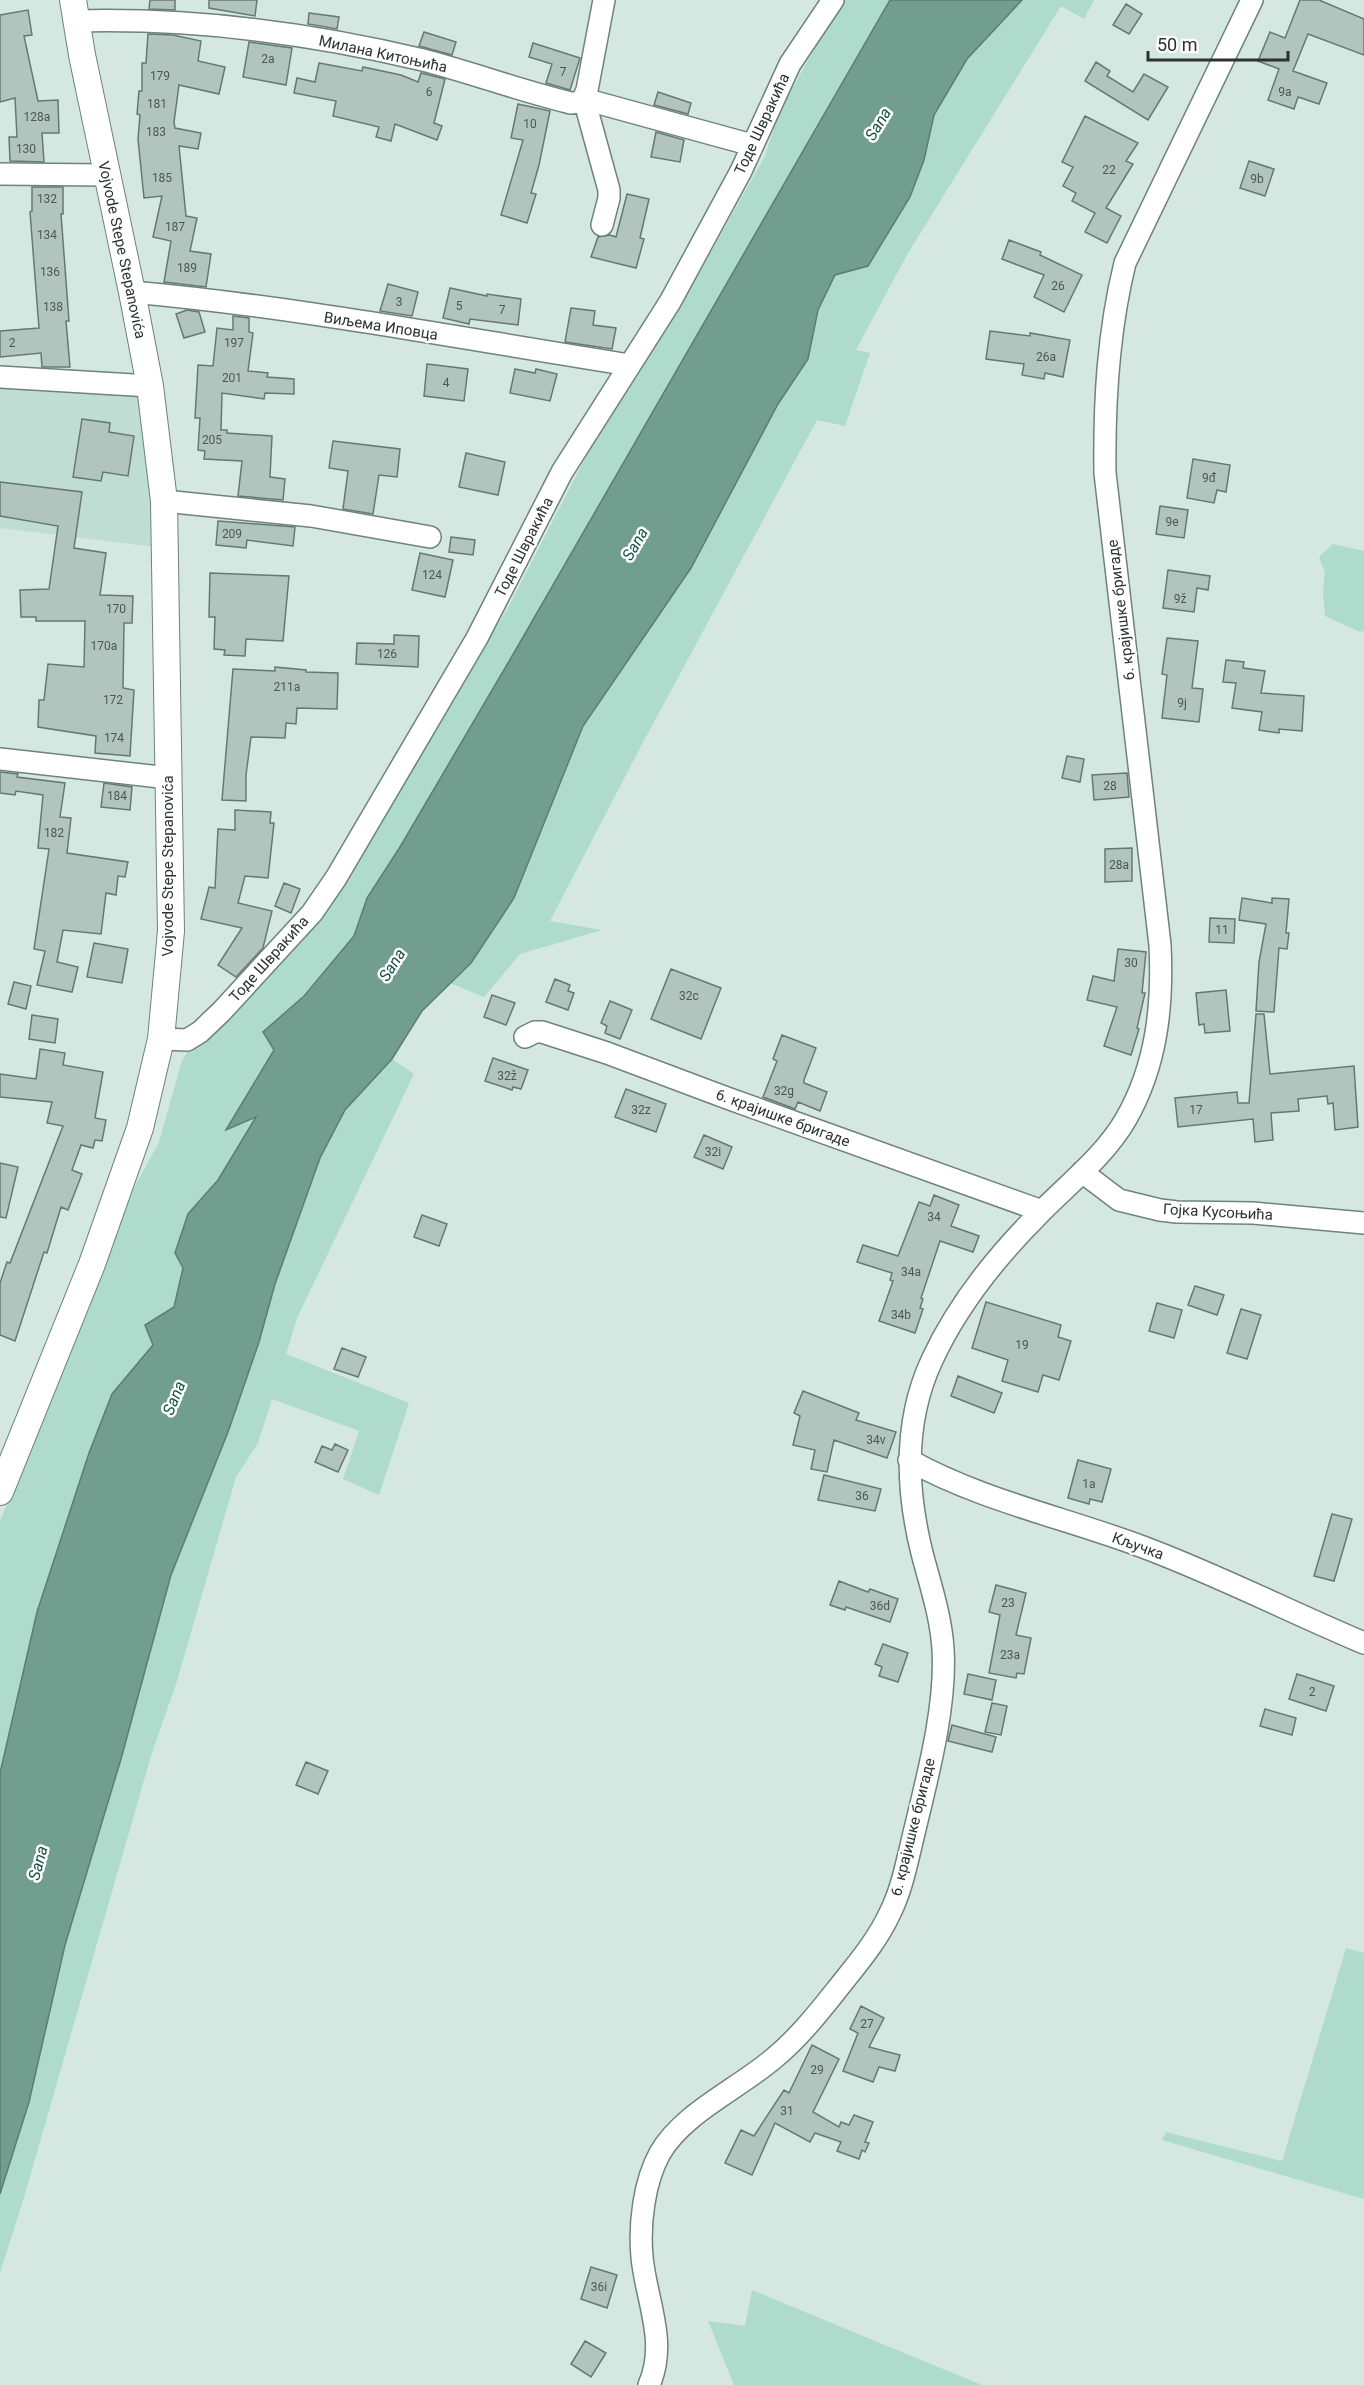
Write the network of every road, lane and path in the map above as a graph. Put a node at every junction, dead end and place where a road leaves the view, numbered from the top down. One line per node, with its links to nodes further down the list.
1 (604, 0): 5 (street)
2 (832, 0): 6 (street, Тоде Швракића)
3 (1252, 0): 20 (street, 6. крајишке бригаде)
4 (75, 11): 5 (street, Милана Китоњића); 8 (main road, Vojvode Stepe Stepanovića)
5 (584, 99): 6 (street, Милана Китоњића); 9 (street)
6 (752, 146): 11 (street, Тоде Швракића)
7 (0, 174): 8 (street)
8 (106, 175): 10 (main road, Vojvode Stepe Stepanovića)
9 (602, 225)
10 (132, 292): 11 (street, Виљема Иповца); 13 (main road, Vojvode Stepe Stepanovića)
11 (630, 365): 19 (street, Тоде Швракића)
12 (0, 377): 13 (street)
13 (150, 386): 14 (main road, Vojvode Stepe Stepanovića)
14 (164, 501): 15 (street); 17 (main road, Vojvode Stepe Stepanovića)
15 (430, 537)
16 (0, 759): 17 (street)
17 (169, 778): 19 (main road, Vojvode Stepe Stepanovića)
18 (525, 1037): 21 (street, 6. крајишке бригаде)
19 (160, 1039): 24 (main road, Vojvode Stepe Stepanovića)
20 (1082, 1172): 21 (street, 6. крајишке бригаде); 22 (street, Гојка Кусоњића)
21 (1042, 1210): 23 (street, 6. крајишке бригаде)
22 (1364, 1222)
23 (909, 1460): 25 (street, Кључка); 26 (street, 6. крајишке бригаде)
24 (0, 1492)
25 (1364, 1643)
26 (650, 2385)

